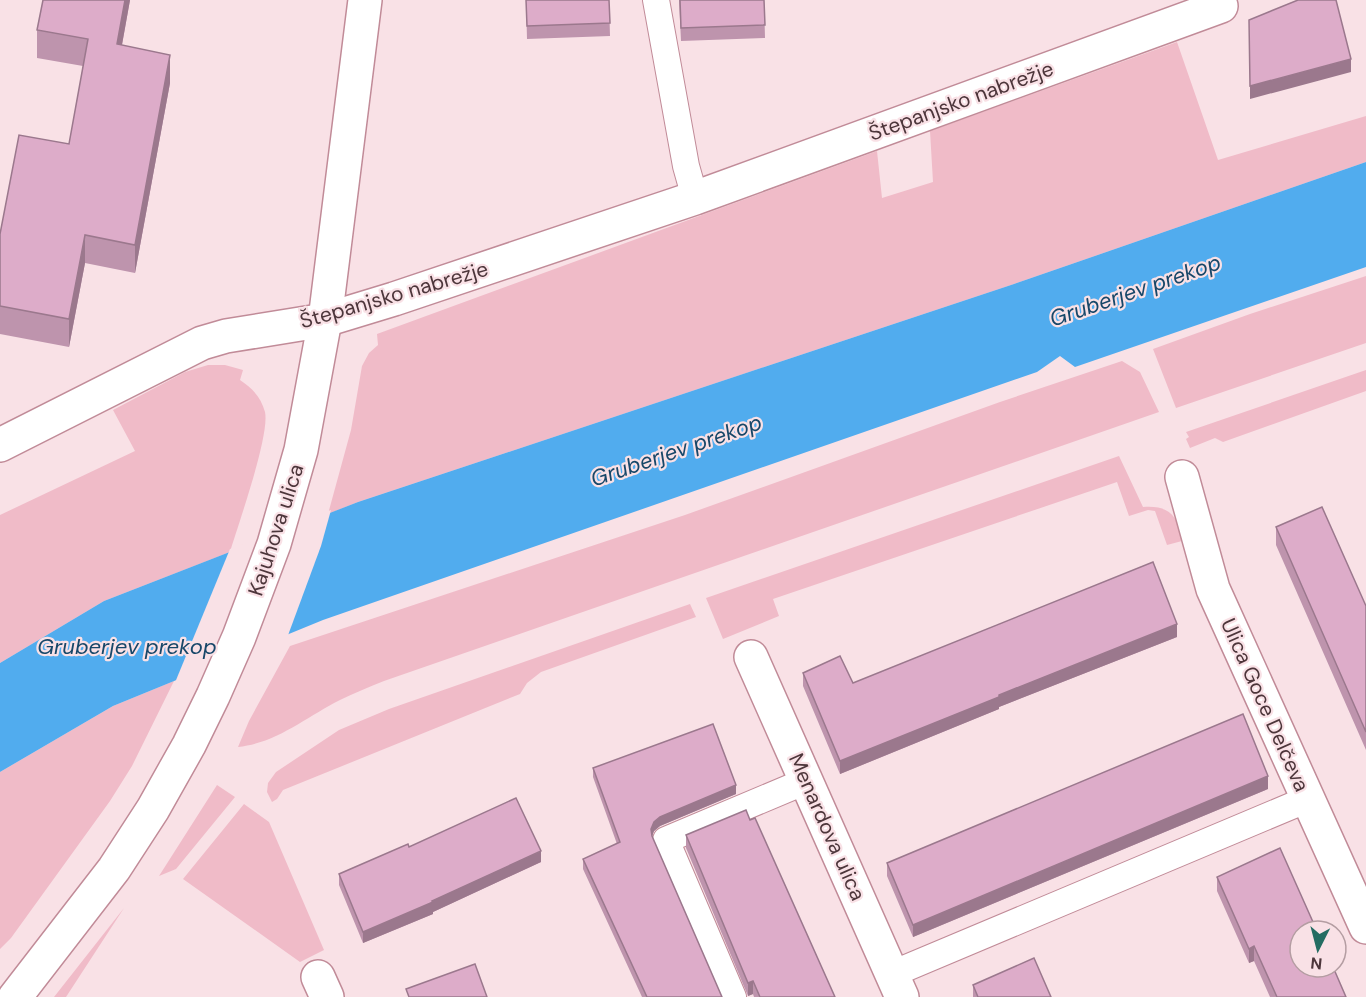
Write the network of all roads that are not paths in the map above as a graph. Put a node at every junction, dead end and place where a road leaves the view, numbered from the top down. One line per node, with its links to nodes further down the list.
1 (365, 0): 5 (street, Kajuhova ulica)
2 (656, 0): 4 (lane)
3 (1222, 3): 4 (street, Štepanjsko nabrežje)
4 (695, 198): 5 (street, Štepanjsko nabrežje)
5 (325, 320): 6 (street, Štepanjsko nabrežje); 13 (street, Kajuhova ulica)
6 (0, 445)
7 (1182, 477): 10 (street, Ulica Goce Delčeva)
8 (751, 657): 9 (street, Menardova ulica)
9 (806, 781): 12 (street, Menardova ulica); 14 (lane)
10 (1308, 798): 11 (street, Ulica Goce Delčeva); 12 (lane)
11 (1366, 927)
12 (897, 986)
13 (15, 997)
14 (733, 997)

